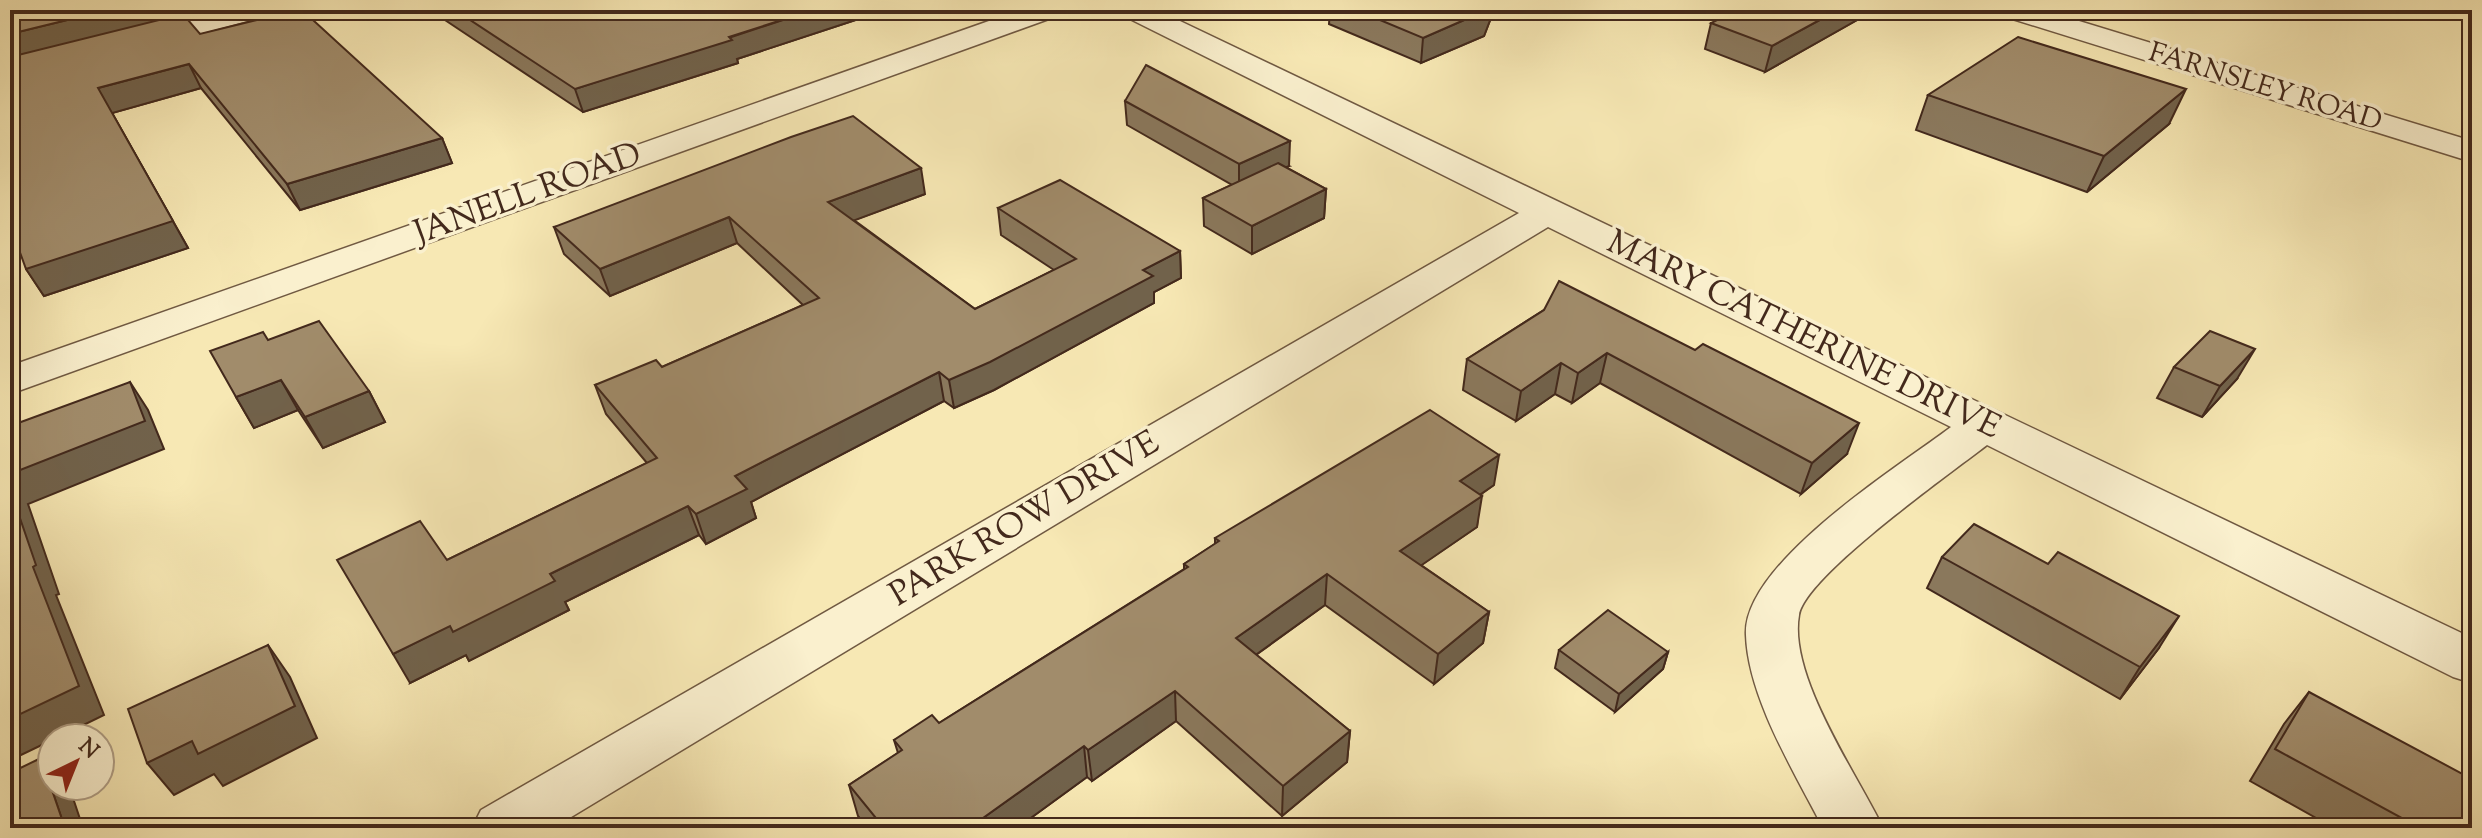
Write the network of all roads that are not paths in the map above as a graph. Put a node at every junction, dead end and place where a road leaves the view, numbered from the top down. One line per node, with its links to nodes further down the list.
1 (256, 10): 5 (street)
2 (1047, 10): 8 (street, JANELL ROAD)
3 (1134, 10): 7 (street, MARY CATHERINE DRIVE)
4 (2013, 10): 6 (street, FARNSLEY ROAD)
5 (102, 50)
6 (2472, 152)
7 (1548, 211): 9 (street, MARY CATHERINE DRIVE); 11 (street, PARK ROW DRIVE)
8 (10, 381)
9 (1984, 425): 10 (street, MARY CATHERINE DRIVE); 12 (street)
10 (2472, 662)
11 (502, 828)
12 (1853, 828)

